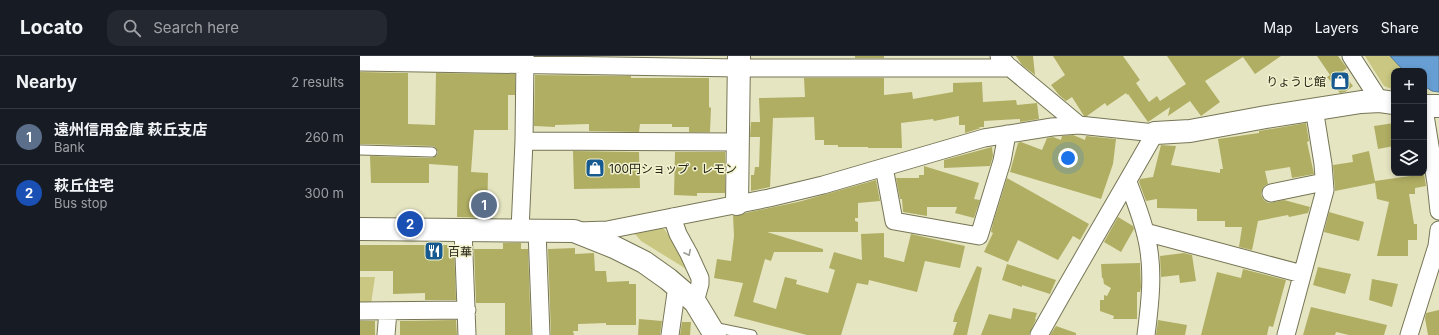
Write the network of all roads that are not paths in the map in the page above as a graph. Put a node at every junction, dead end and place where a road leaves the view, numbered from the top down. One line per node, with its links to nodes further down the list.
1 (999, 56): 6 (street)
2 (1351, 56): 7 (street)
3 (525, 60): 4 (street); 5 (street); 15 (street)
4 (360, 62)
5 (739, 62): 6 (street); 16 (street)
6 (1011, 68): 11 (street)
7 (1387, 102): 10 (street)
8 (1427, 106): 9 (street)
9 (1439, 106)
10 (1314, 108): 13 (street); 21 (street)
11 (1079, 125): 13 (street); 14 (street)
12 (1427, 128): 24 (street)
13 (1155, 133): 20 (street)
14 (1007, 134): 19 (street); 19 (street)
15 (524, 141): 16 (street); 28 (street)
16 (738, 142): 23 (street)
17 (360, 150): 18 (lane)
18 (432, 152)
19 (884, 167): 23 (street)
20 (1128, 182): 29 (street); 44 (street)
21 (1324, 182): 22 (street); 32 (street)
22 (1271, 193)
23 (737, 204): 25 (street)
24 (1439, 211)
25 (672, 217): 31 (street); 34 (street, one-way to 34)
26 (360, 229): 27 (street)
27 (463, 229): 28 (street); 35 (street)
28 (529, 230): 31 (street); 41 (street)
29 (1145, 232): 32 (street); 45 (street)
30 (1439, 232): 47 (street)
31 (610, 238): 33 (street)
32 (1302, 274): 46 (street)
33 (677, 286): 34 (street); 42 (street)
34 (695, 302): 38 (street)
35 (467, 310): 37 (street); 40 (street)
36 (360, 311): 37 (street)
37 (388, 311): 39 (street)
38 (712, 330): 43 (lane)
39 (386, 335)
40 (467, 335)
41 (541, 335)
42 (670, 335)
43 (752, 335)
44 (1039, 335)
45 (1146, 335)
46 (1286, 335)
47 (1409, 335)

